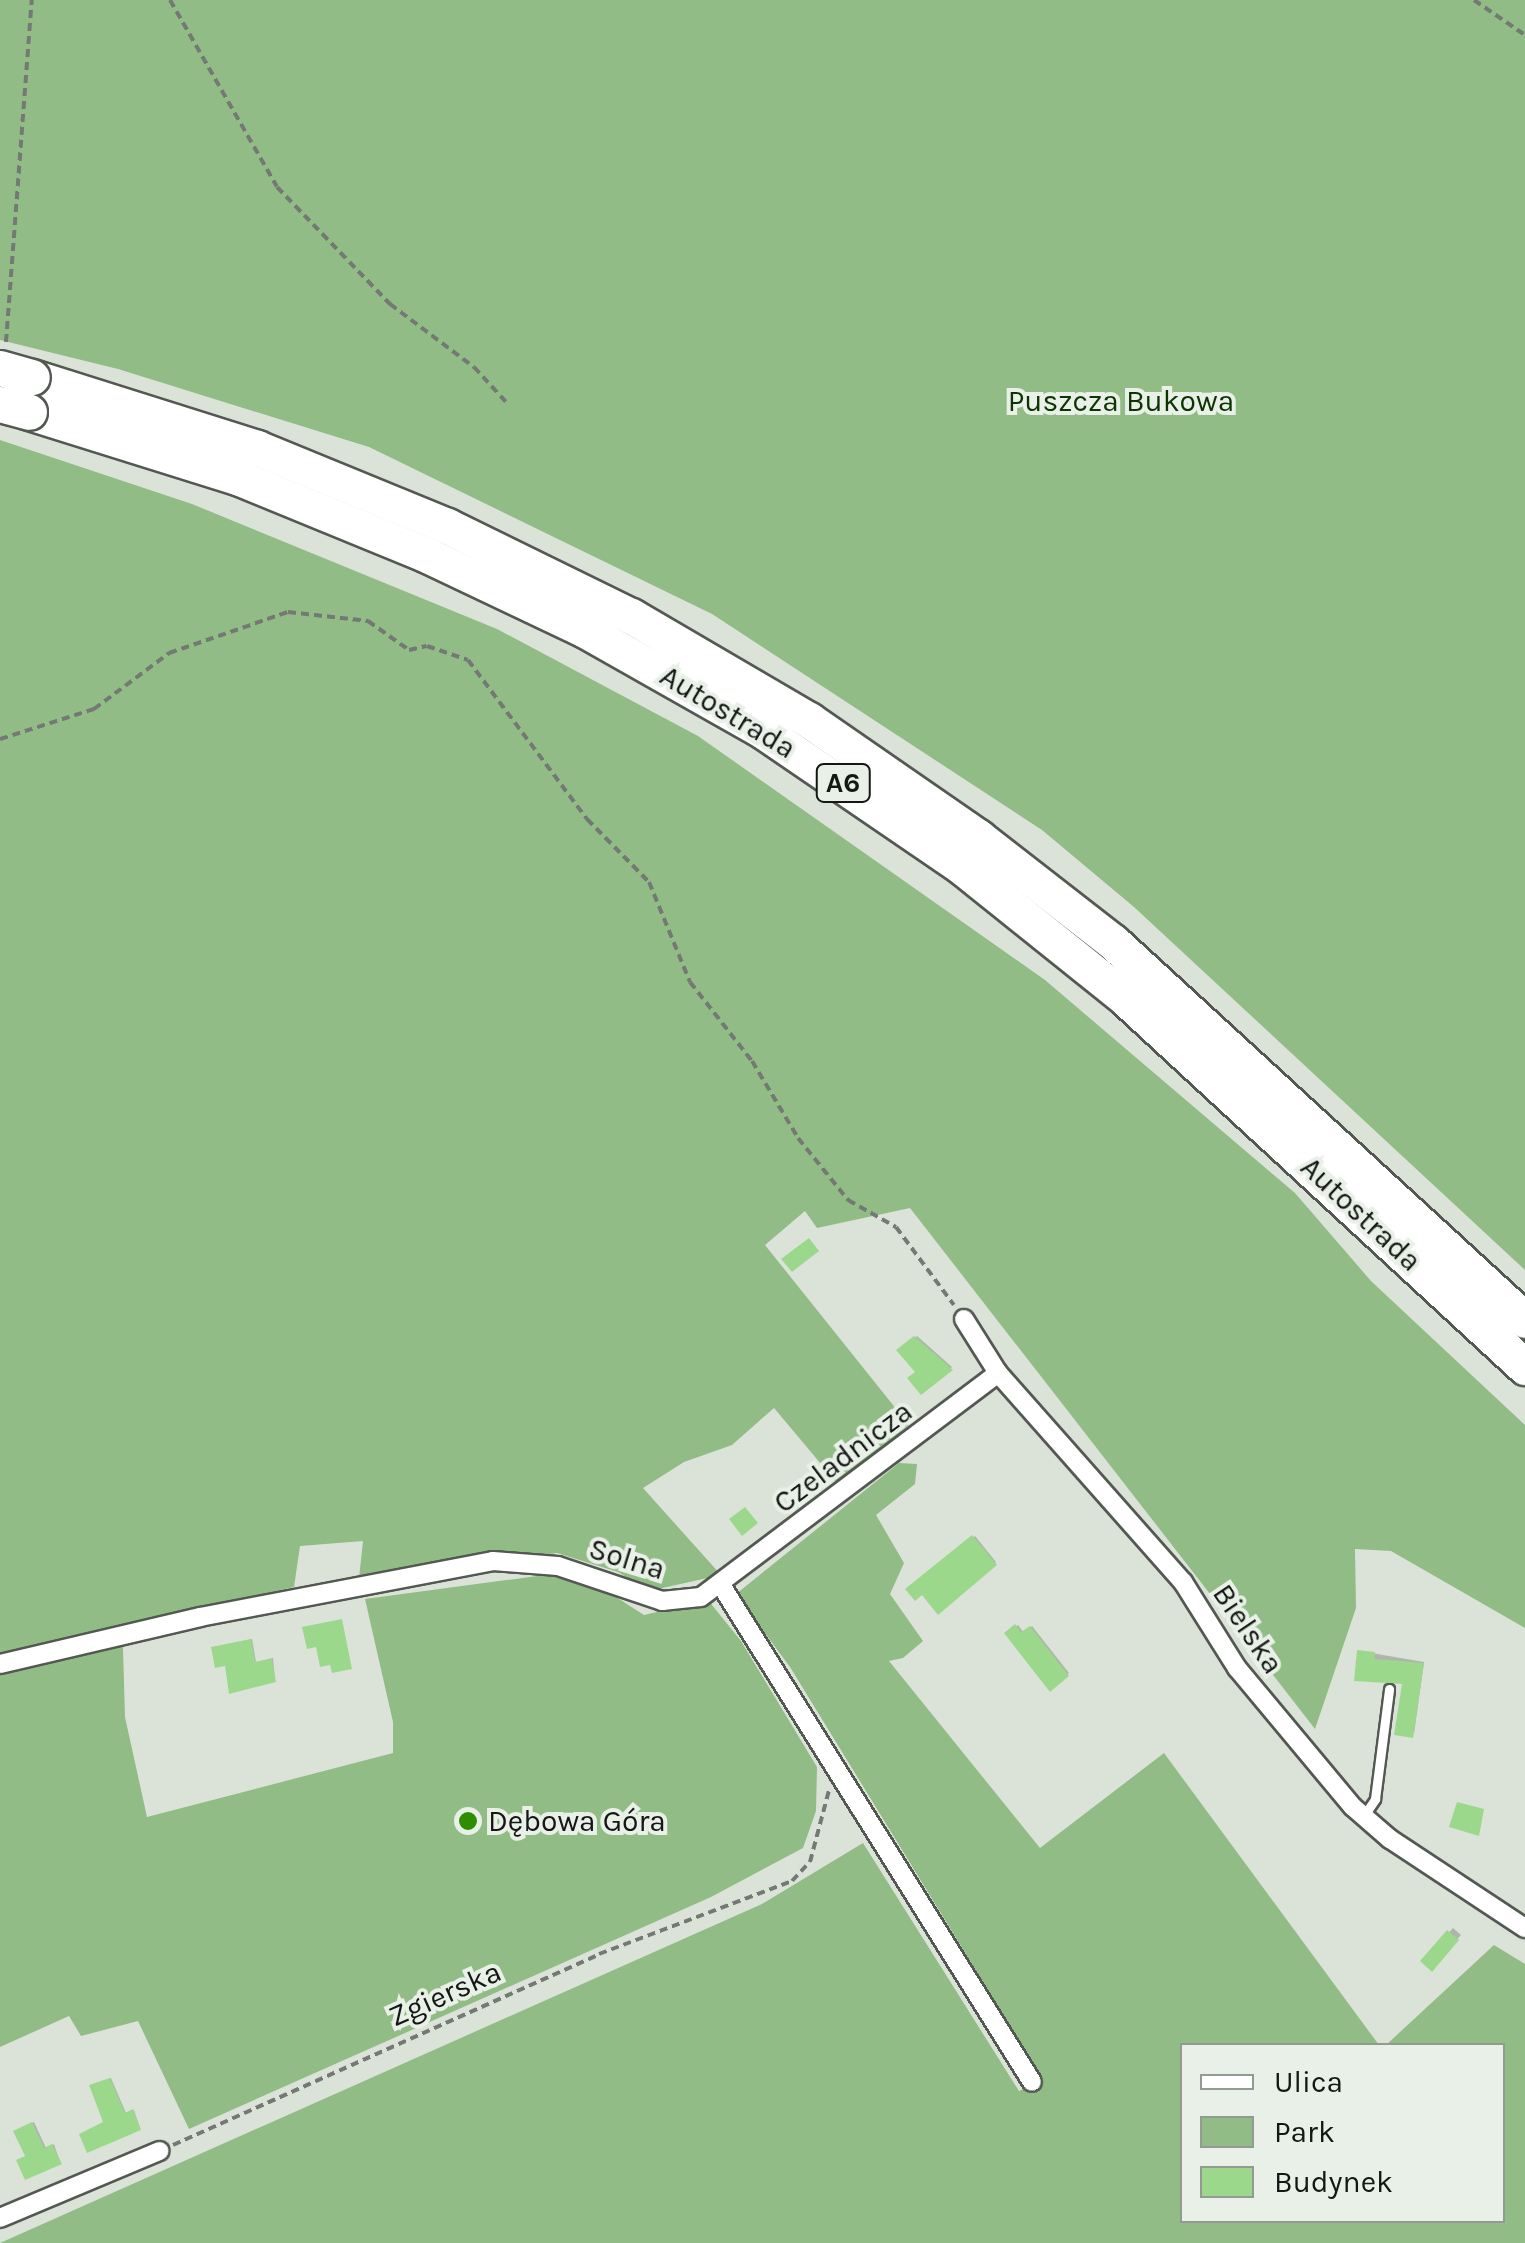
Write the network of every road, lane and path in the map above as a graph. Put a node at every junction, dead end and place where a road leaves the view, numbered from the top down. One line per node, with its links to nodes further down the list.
1 (32, 0): 7 (path)
2 (170, 0): 8 (path)
3 (1474, 0): 5 (path)
4 (1494, 0): 5 (path)
5 (1484, 8): 6 (path)
6 (1525, 35)
7 (13, 379): 11 (highway, Autostrada / A6); 12 (highway, Autostrada / A6)
8 (506, 402)
9 (0, 738): 10 (path)
10 (964, 1318): 13 (street, Bielska)
11 (1525, 1320)
12 (1525, 1367)
13 (998, 1373): 14 (street, Czeladnicza); 18 (street, Bielska)
14 (720, 1585): 15 (street, Solna); 17 (street)
15 (0, 1664)
16 (1389, 1689): 18 (lane)
17 (825, 1758): 20 (street); 21 (path, Zgierska)
18 (1363, 1817): 19 (street, Bielska)
19 (1525, 1928)
20 (1032, 2082)
21 (159, 2151): 22 (street)
22 (0, 2218)

